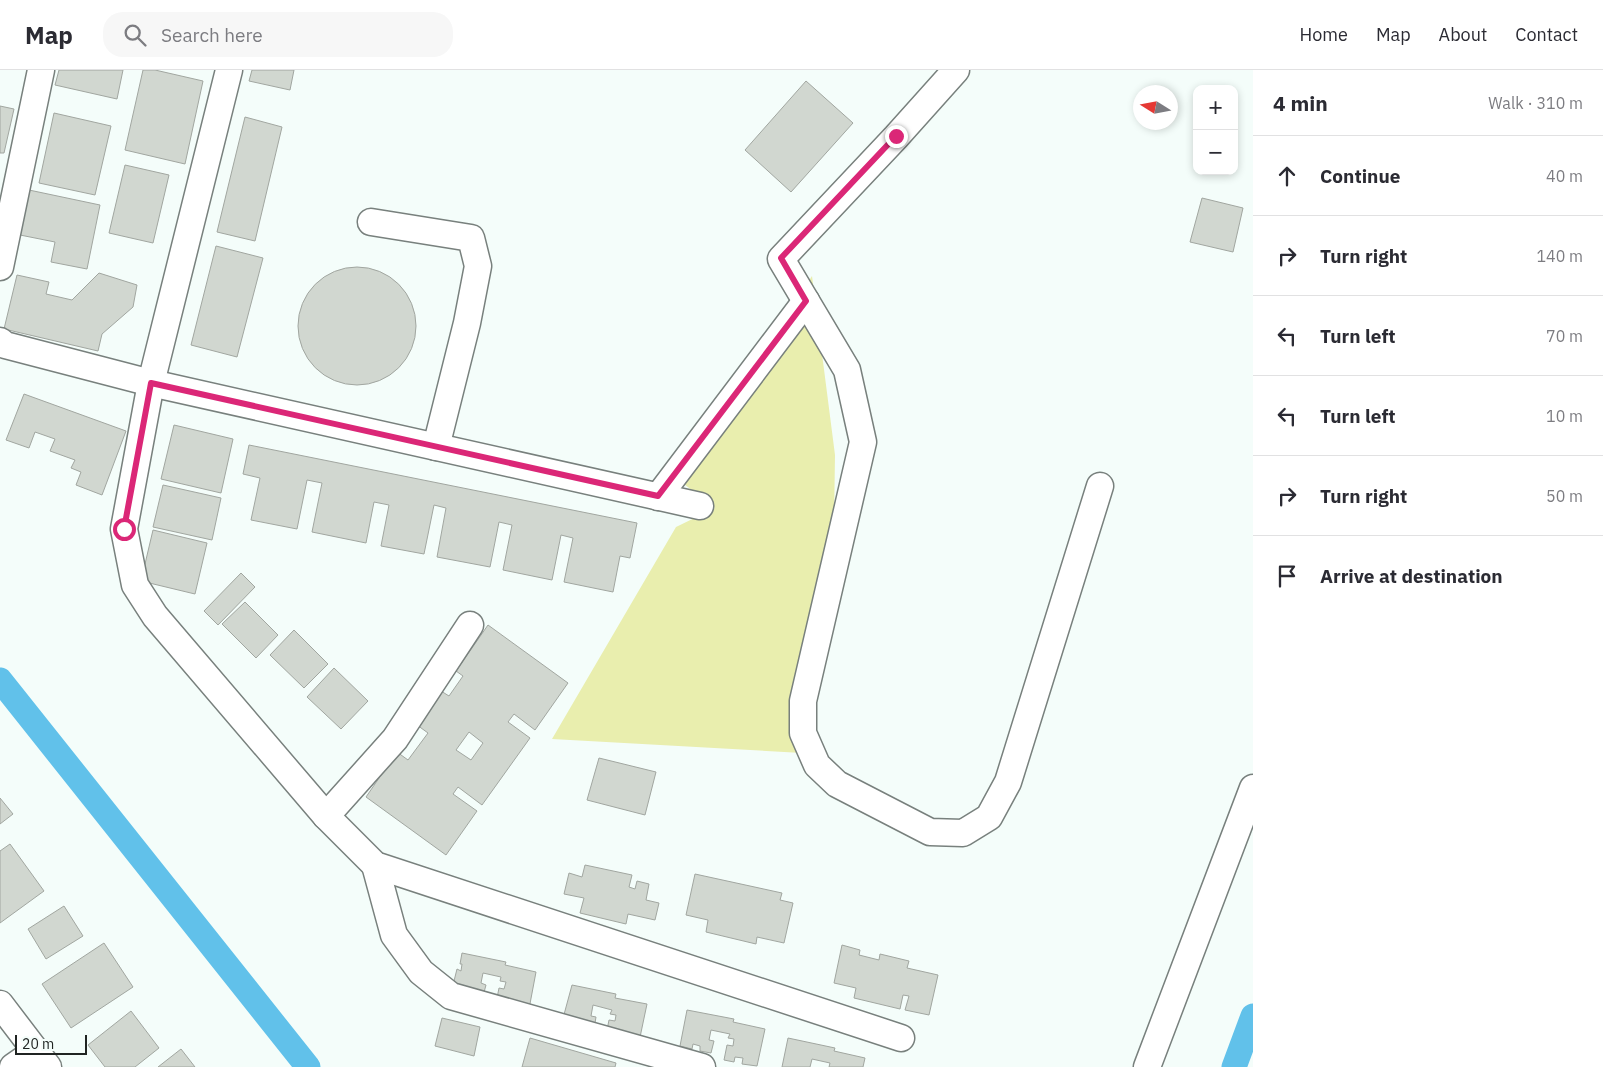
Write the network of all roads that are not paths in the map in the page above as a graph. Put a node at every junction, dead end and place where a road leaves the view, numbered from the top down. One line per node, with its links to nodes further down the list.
1 (41, 70): 5 (street)
2 (229, 70): 8 (street)
3 (956, 70): 6 (street)
4 (371, 222): 9 (street)
5 (0, 267)
6 (806, 301): 10 (street); 11 (street)
7 (0, 341): 8 (street)
8 (151, 383): 9 (street); 15 (street)
9 (436, 447): 11 (street)
10 (1100, 486)
11 (658, 496): 12 (street)
12 (700, 506)
13 (470, 625): 15 (street)
14 (1253, 788): 22 (street)
15 (326, 816): 16 (street)
16 (375, 865): 18 (street); 21 (street)
17 (0, 1004): 19 (street)
18 (901, 1038)
19 (42, 1059): 20 (street)
20 (13, 1067)
21 (702, 1067)
22 (1146, 1067)

